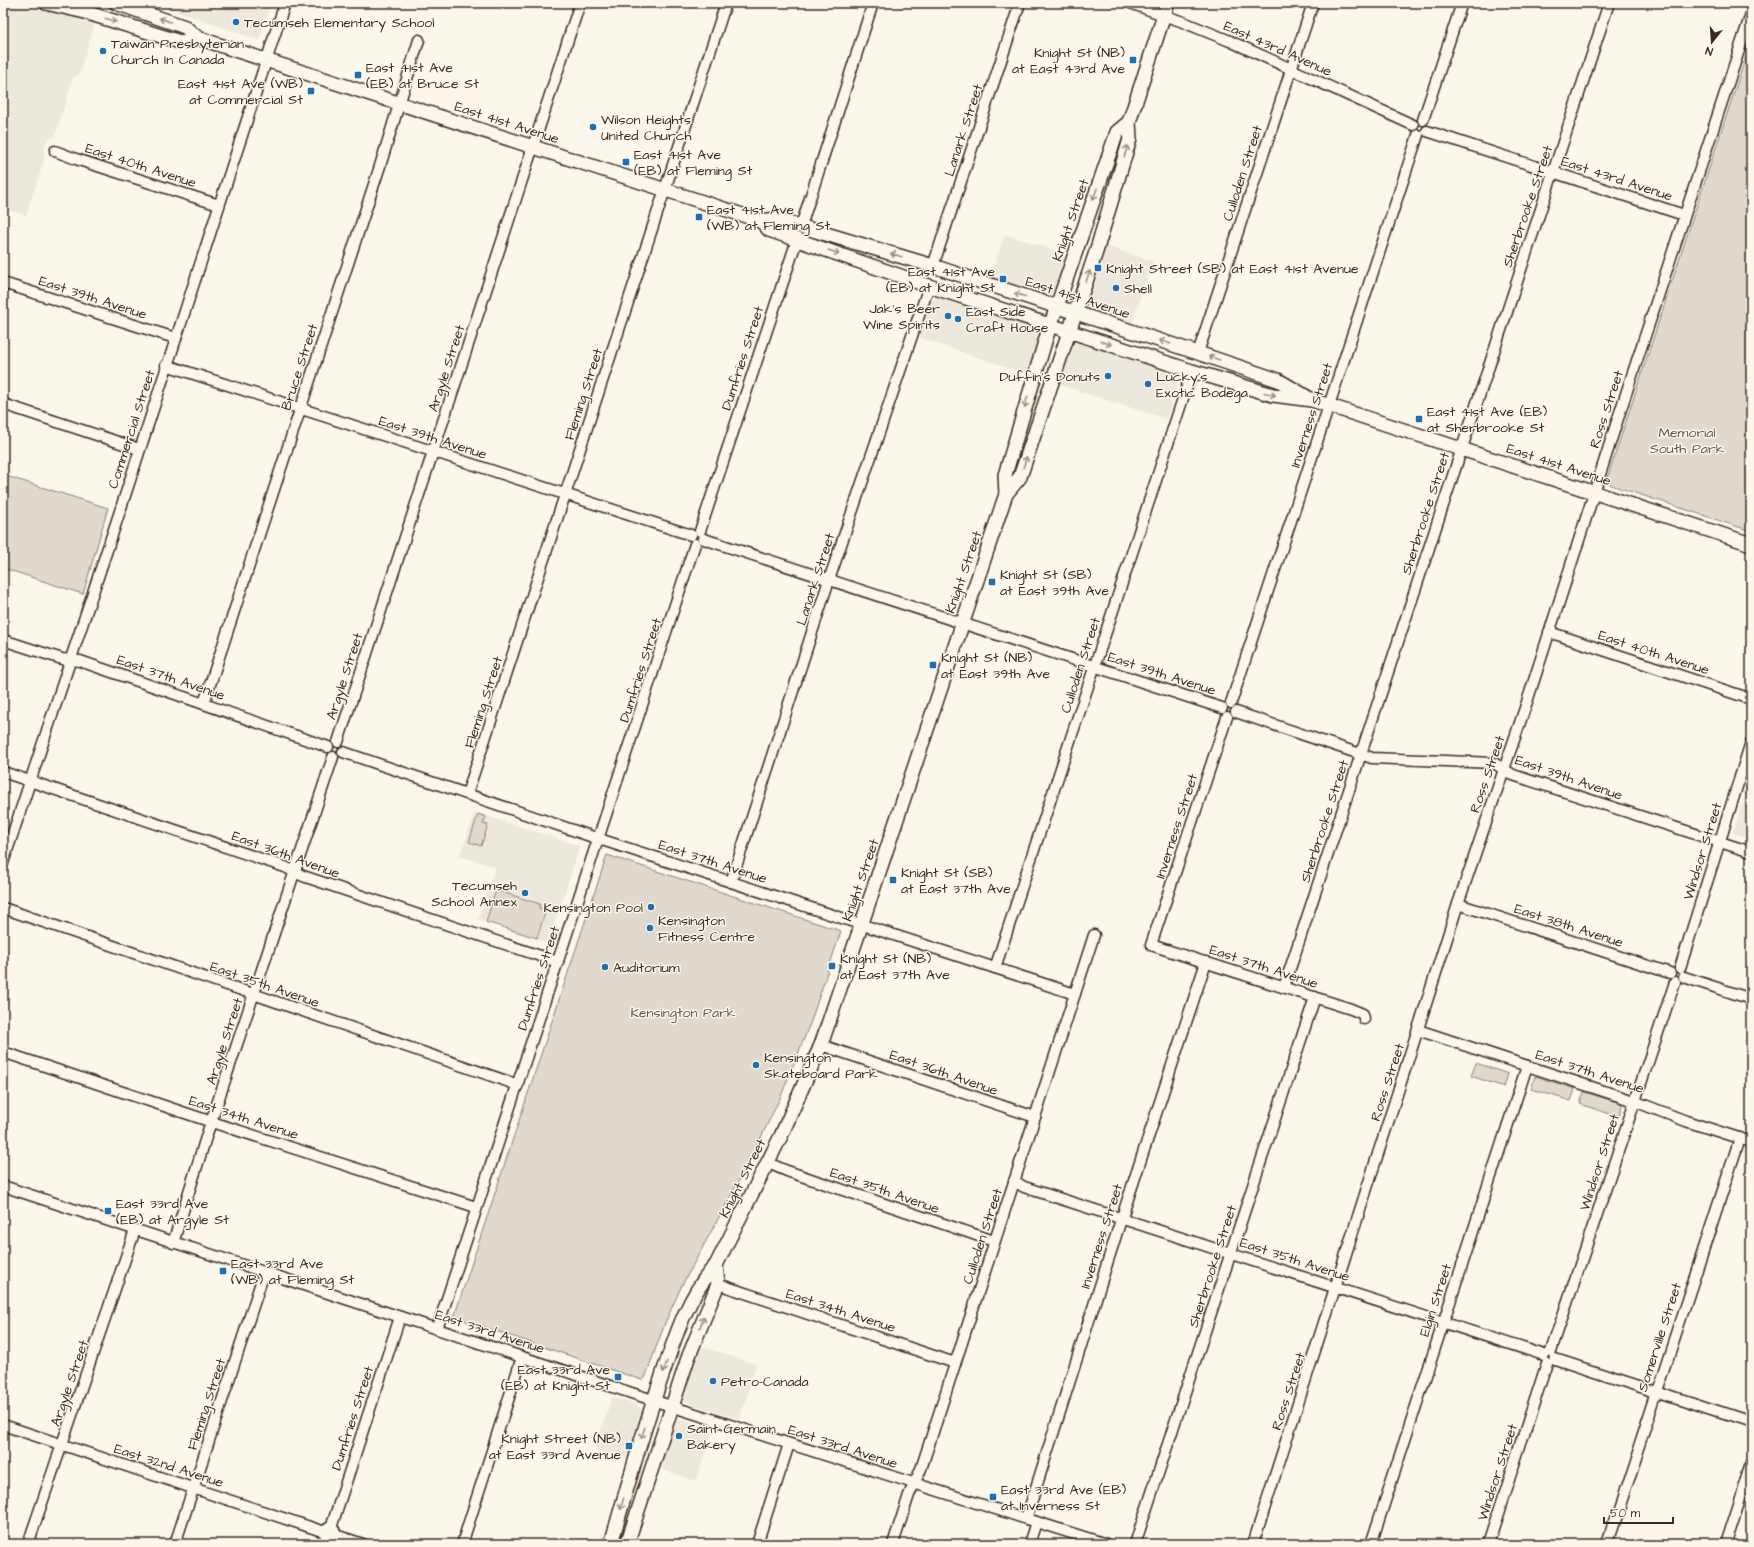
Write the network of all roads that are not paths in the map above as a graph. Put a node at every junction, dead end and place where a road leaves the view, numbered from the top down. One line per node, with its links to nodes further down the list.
1 (46, 3): 12 (main road, East 41st Avenue)
2 (116, 3): 15 (main road, East 41st Avenue, one-way to 2)
3 (285, 3): 17 (street, Commercial Street)
4 (580, 3): 24 (street, Argyle Street)
5 (726, 3): 27 (street, Fleming Street)
6 (873, 3): 31 (street)
7 (1020, 3): 33 (street, Lanark Street)
8 (1130, 3): 13 (street, East 43rd Avenue)
9 (1313, 3): 18 (street, Culloden Street)
10 (1462, 3): 20 (street)
11 (1609, 3): 26 (street, Sherbrooke Street)
12 (86, 8): 15 (main road, East 41st Avenue, one-way to 15)
13 (1166, 9): 18 (street, East 43rd Avenue); 21 (main road, Knight Street)
14 (1751, 14): 29 (street, Ross Street)
15 (198, 38): 17 (main road, East 41st Avenue)
16 (419, 40): 19 (street, Bruce Street)
17 (266, 61): 19 (main road, East 41st Avenue); 28 (street, Commercial Street)
18 (1291, 70): 22 (street, East 43rd Avenue); 41 (street, Culloden Street)
19 (399, 104): 24 (main road, East 41st Avenue); 47 (street, Bruce Street)
20 (1423, 120): 22 (street); 23 (street)
21 (1128, 122): 36 (main road, Knight Street, one-way to 36); 37 (main road, Knight Street, one-way to 21)
22 (1413, 125): 23 (street)
23 (1423, 133): 26 (street, East 43rd Avenue); 46 (street, Inverness Street)
24 (533, 147): 27 (main road, East 41st Avenue); 50 (street, Argyle Street)
25 (55, 150): 28 (street, East 40th Avenue)
26 (1554, 172): 29 (street, East 43rd Avenue); 49 (street, Sherbrooke Street)
27 (665, 190): 30 (main road, East 41st Avenue); 52 (street, Fleming Street)
28 (219, 205): 40 (street, Commercial Street)
29 (1684, 215): 51 (street, Ross Street)
30 (761, 221): 31 (main road, East 41st Avenue); 32 (main road, East 41st Avenue)
31 (801, 226): 33 (main road, East 41st Avenue, one-way to 31)
32 (797, 240): 35 (main road, East 41st Avenue, one-way to 35); 54 (street, Dumfries Street)
33 (933, 266): 36 (main road, East 41st Avenue, one-way to 33)
34 (3, 283): 40 (street, East 39th Avenue)
35 (929, 286): 38 (main road, East 41st Avenue); 56 (street, Lanark Street)
36 (1057, 307): 37 (main road, East 41st Avenue); 38 (main road, Knight Street)
37 (1075, 313): 39 (main road, Knight Street); 41 (main road, East 41st Avenue, one-way to 37)
38 (1051, 325): 39 (main road, East 41st Avenue); 53 (main road, Knight Street, one-way to 53)
39 (1069, 331): 43 (main road, East 41st Avenue, one-way to 43); 53 (main road, Knight Street, one-way to 39)
40 (175, 338): 42 (street, Commercial Street)
41 (1198, 353): 44 (main road, East 41st Avenue, one-way to 41)
42 (166, 365): 47 (street, East 39th Avenue); 48 (street, Commercial Street)
43 (1192, 371): 44 (main road, East 41st Avenue, one-way to 44); 61 (street, Culloden Street)
44 (1312, 400): 46 (main road, East 41st Avenue)
45 (3, 404): 48 (street)
46 (1329, 406): 49 (main road, East 41st Avenue); 64 (street, Inverness Street)
47 (300, 408): 50 (street, East 39th Avenue); 63 (street, Bruce Street)
48 (139, 449): 60 (street, Commercial Street)
49 (1461, 449): 51 (main road, East 41st Avenue); 69 (street, Sherbrooke Street)
50 (433, 451): 52 (street, East 39th Avenue); 65 (street, Argyle Street)
51 (1594, 493): 55 (main road, East 41st Avenue); 58 (street, Ross Street)
52 (565, 494): 54 (street, East 39th Avenue); 74 (street, Fleming Street)
53 (1006, 494): 57 (main road, Knight Street)
54 (698, 537): 56 (street, East 39th Avenue); 75 (street, Dumfries Street)
55 (1751, 544)
56 (829, 580): 57 (street, East 39th Avenue); 80 (street, Lanark Street)
57 (963, 623): 61 (street, East 39th Avenue); 83 (main road, Knight Street)
58 (1549, 632): 62 (street, East 40th Avenue); 71 (street, Ross Street)
59 (3, 640): 60 (street, East 37th Avenue)
60 (70, 660): 63 (street, East 37th Avenue); 73 (street, Commercial Street)
61 (1095, 666): 64 (street, East 39th Avenue); 88 (street, Culloden Street)
62 (1751, 699)
63 (204, 703): 67 (street, East 37th Avenue)
64 (1227, 709): 69 (street, East 39th Avenue); 85 (street, Inverness Street)
65 (338, 742): 67 (street); 68 (street)
66 (1751, 742): 76 (street, Windsor Street)
67 (328, 747): 70 (street)
68 (343, 752): 70 (street); 74 (street, East 37th Avenue)
69 (1361, 754): 71 (street, East 39th Avenue); 90 (street, Sherbrooke Street)
70 (333, 757): 79 (street, Argyle Street)
71 (1504, 769): 76 (street, East 39th Avenue); 81 (street, Ross Street)
72 (3, 772): 73 (street, East 36th Avenue)
73 (31, 781): 78 (street, Commercial Street); 79 (street, East 36th Avenue)
74 (467, 794): 75 (street, East 37th Avenue)
75 (599, 839): 80 (street, East 37th Avenue); 86 (street, Dumfries Street)
76 (1719, 842): 77 (street, East 39th Avenue); 89 (street, Windsor Street)
77 (1751, 852)
78 (3, 862)
79 (294, 872): 86 (street, East 36th Avenue); 92 (street, Argyle Street)
80 (731, 882): 83 (street, East 37th Avenue)
81 (1458, 904): 89 (street, East 38th Avenue); 96 (street, Ross Street)
82 (3, 908): 92 (street, East 35th Avenue)
83 (861, 925): 88 (street, East 37th Avenue); 97 (main road, Knight Street)
84 (1094, 935): 91 (street, Culloden Street)
85 (1151, 945): 87 (street, East 37th Avenue)
86 (558, 962): 100 (street, Dumfries Street)
87 (1206, 962): 90 (street, East 37th Avenue); 110 (street, Inverness Street)
88 (995, 968): 91 (street, East 37th Avenue)
89 (1680, 976): 94 (street); 101 (street, Windsor Street)
90 (1284, 987): 93 (street, East 37th Avenue)
91 (1075, 994): 102 (street, Culloden Street)
92 (254, 995): 100 (street, East 35th Avenue); 103 (street, Argyle Street)
93 (1315, 997): 95 (street, East 37th Avenue); 114 (street, Sherbrooke Street)
94 (1751, 999)
95 (1364, 1019)
96 (1418, 1030): 99 (street, East 37th Avenue); 118 (street, Ross Street)
97 (821, 1045): 102 (street, East 36th Avenue); 106 (main road, Knight Street)
98 (3, 1052): 103 (street, East 34th Avenue)
99 (1527, 1066): 101 (street, East 37th Avenue); 120 (street, Elgin Street)
100 (518, 1085): 109 (street, Dumfries Street)
101 (1634, 1101): 104 (street, East 37th Avenue); 123 (street, Windsor Street)
102 (1035, 1118): 107 (street, Culloden Street)
103 (212, 1122): 109 (street, East 34th Avenue); 113 (street, Argyle Street)
104 (1740, 1138): 105 (street, East 37th Avenue); 125 (street, Somerville Street)
105 (1751, 1142)
106 (768, 1163): 112 (street, East 35th Avenue); 115 (main road, Knight Street)
107 (1014, 1182): 110 (street, East 35th Avenue); 112 (street, Culloden Street)
108 (3, 1186): 111 (street, East 33rd Avenue)
109 (476, 1207): 121 (street, Dumfries Street)
110 (1122, 1218): 114 (street, East 35th Avenue); 135 (street, Inverness Street)
111 (135, 1230): 113 (street, East 33rd Avenue); 131 (street, Argyle Street)
112 (994, 1241): 124 (street, Culloden Street)
113 (173, 1243): 116 (street, East 33rd Avenue)
114 (1231, 1253): 118 (street, East 35th Avenue); 147 (street, Sherbrooke Street)
115 (716, 1265): 117 (main road); 126 (main road, Knight Street, one-way to 126)
116 (264, 1273): 119 (street, East 33rd Avenue); 134 (street, Fleming Street)
117 (718, 1284): 124 (street, East 34th Avenue); 127 (main road, one-way to 117)
118 (1336, 1287): 120 (street, East 35th Avenue); 148 (street, Ross Street)
119 (400, 1317): 121 (street, East 33rd Avenue); 136 (street, Dumfries Street)
120 (1443, 1322): 123 (street, East 35th Avenue); 149 (street, Elgin Street)
121 (437, 1329): 122 (street, East 33rd Avenue)
122 (522, 1357): 126 (street, East 33rd Avenue); 140 (street)
123 (1549, 1357): 125 (street, East 35th Avenue); 150 (street, Windsor Street)
124 (955, 1363): 133 (street, Culloden Street)
125 (1656, 1392): 128 (street, East 35th Avenue); 151 (street, Somerville Street)
126 (654, 1400): 127 (street, East 33rd Avenue); 141 (main road, Knight Street, one-way to 141)
127 (672, 1406): 130 (street, East 33rd Avenue); 142 (main road)
128 (1751, 1423)
129 (3, 1425): 131 (street, East 32nd Avenue)
130 (789, 1444): 133 (street, East 33rd Avenue); 143 (street)
131 (62, 1445): 134 (street, East 32nd Avenue); 137 (street, Argyle Street)
132 (1751, 1464): 152 (street)
133 (914, 1484): 135 (street, East 33rd Avenue); 144 (street, Culloden Street)
134 (193, 1488): 136 (street, East 32nd Avenue); 138 (street, Fleming Street)
135 (1031, 1521): 145 (street, Inverness Street); 146 (street, East 33rd Avenue)
136 (329, 1535): 139 (street, East 32nd Avenue)
137 (28, 1544)
138 (175, 1544)
139 (363, 1544)
140 (462, 1544)
141 (611, 1544)
142 (627, 1544)
143 (756, 1544)
144 (893, 1544)
145 (1029, 1544)
146 (1106, 1544)
147 (1135, 1544)
148 (1253, 1544)
149 (1371, 1544)
150 (1488, 1544)
151 (1607, 1544)
152 (1725, 1544)

